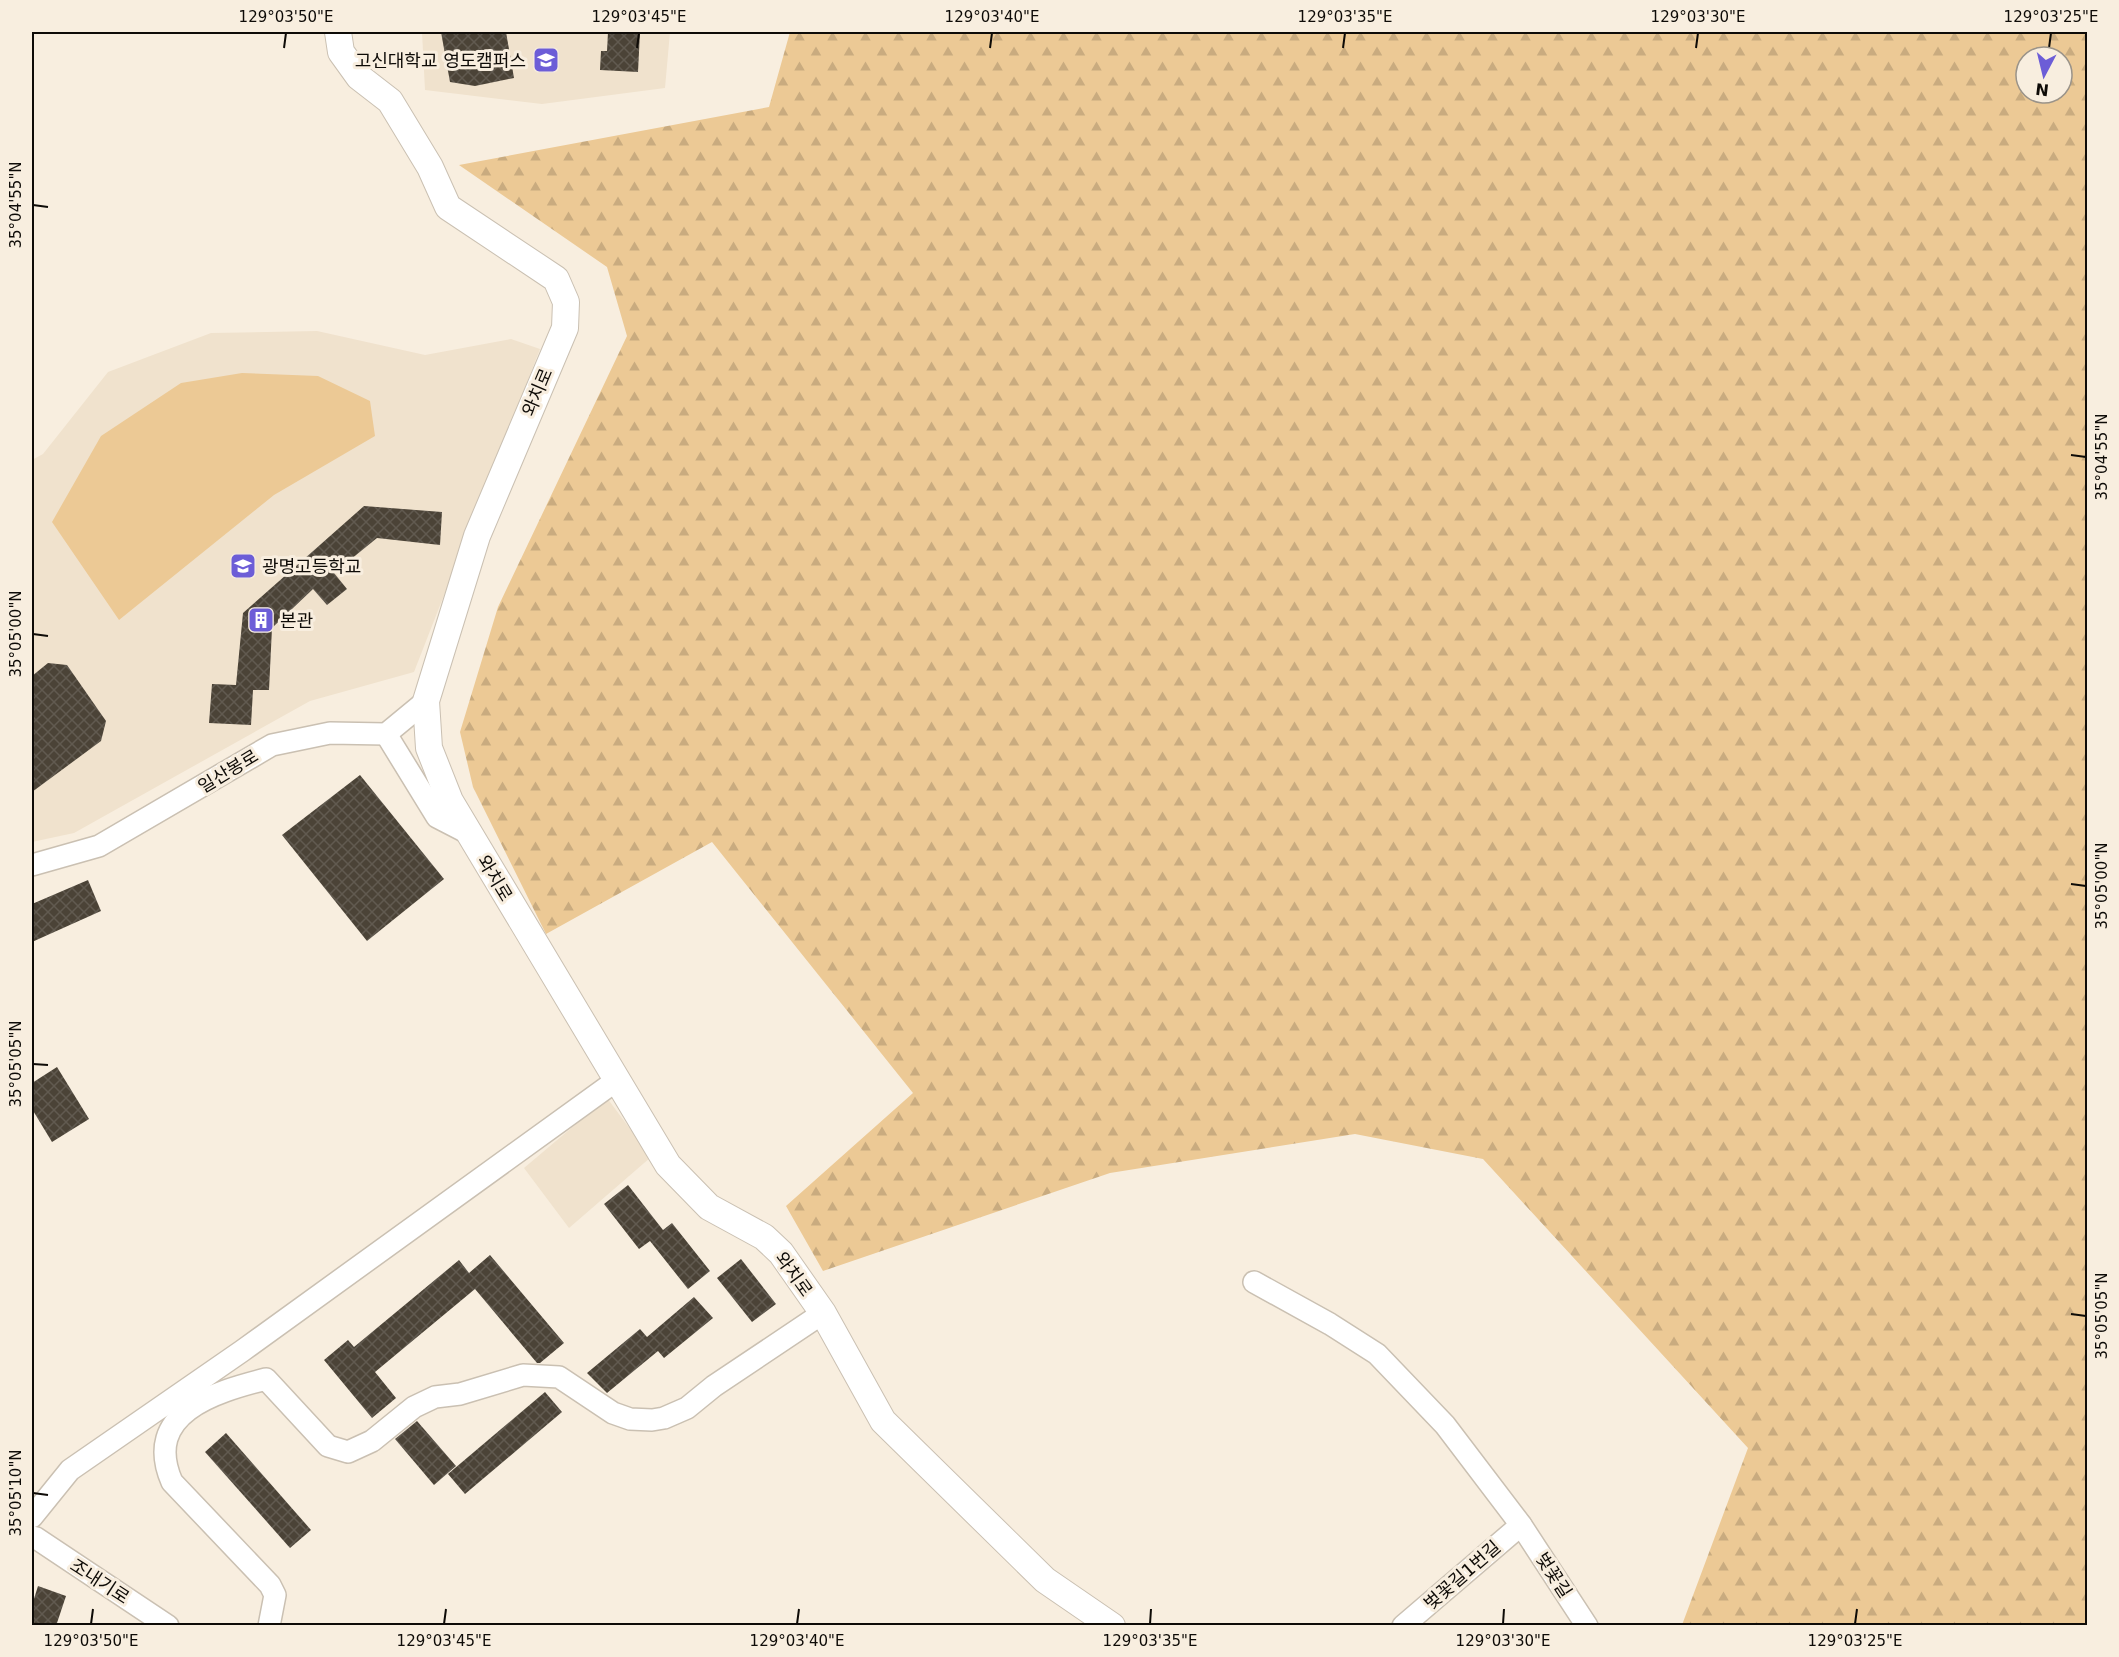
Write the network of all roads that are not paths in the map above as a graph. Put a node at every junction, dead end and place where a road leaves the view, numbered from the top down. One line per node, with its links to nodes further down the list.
1 (338, 32): 2 (main road, 와치로)
2 (426, 701): 3 (street); 4 (main road, 와치로)
3 (386, 734): 4 (street); 5 (street, 일산봉로)
4 (468, 833): 6 (main road, 와치로)
5 (32, 864)
6 (617, 1080): 8 (main road, 와치로); 9 (street)
7 (1254, 1282): 12 (street, 벚꽃길)
8 (823, 1314): 10 (street); 16 (main road, 와치로)
9 (242, 1351): 10 (street); 11 (street)
10 (266, 1379): 15 (street)
11 (32, 1517)
12 (1521, 1525): 17 (street, 벚꽃길1번길); 18 (street, 벚꽃길)
13 (32, 1537): 14 (street, 조내기로)
14 (168, 1626)
15 (269, 1626)
16 (1112, 1626)
17 (1403, 1626)
18 (1587, 1626)

